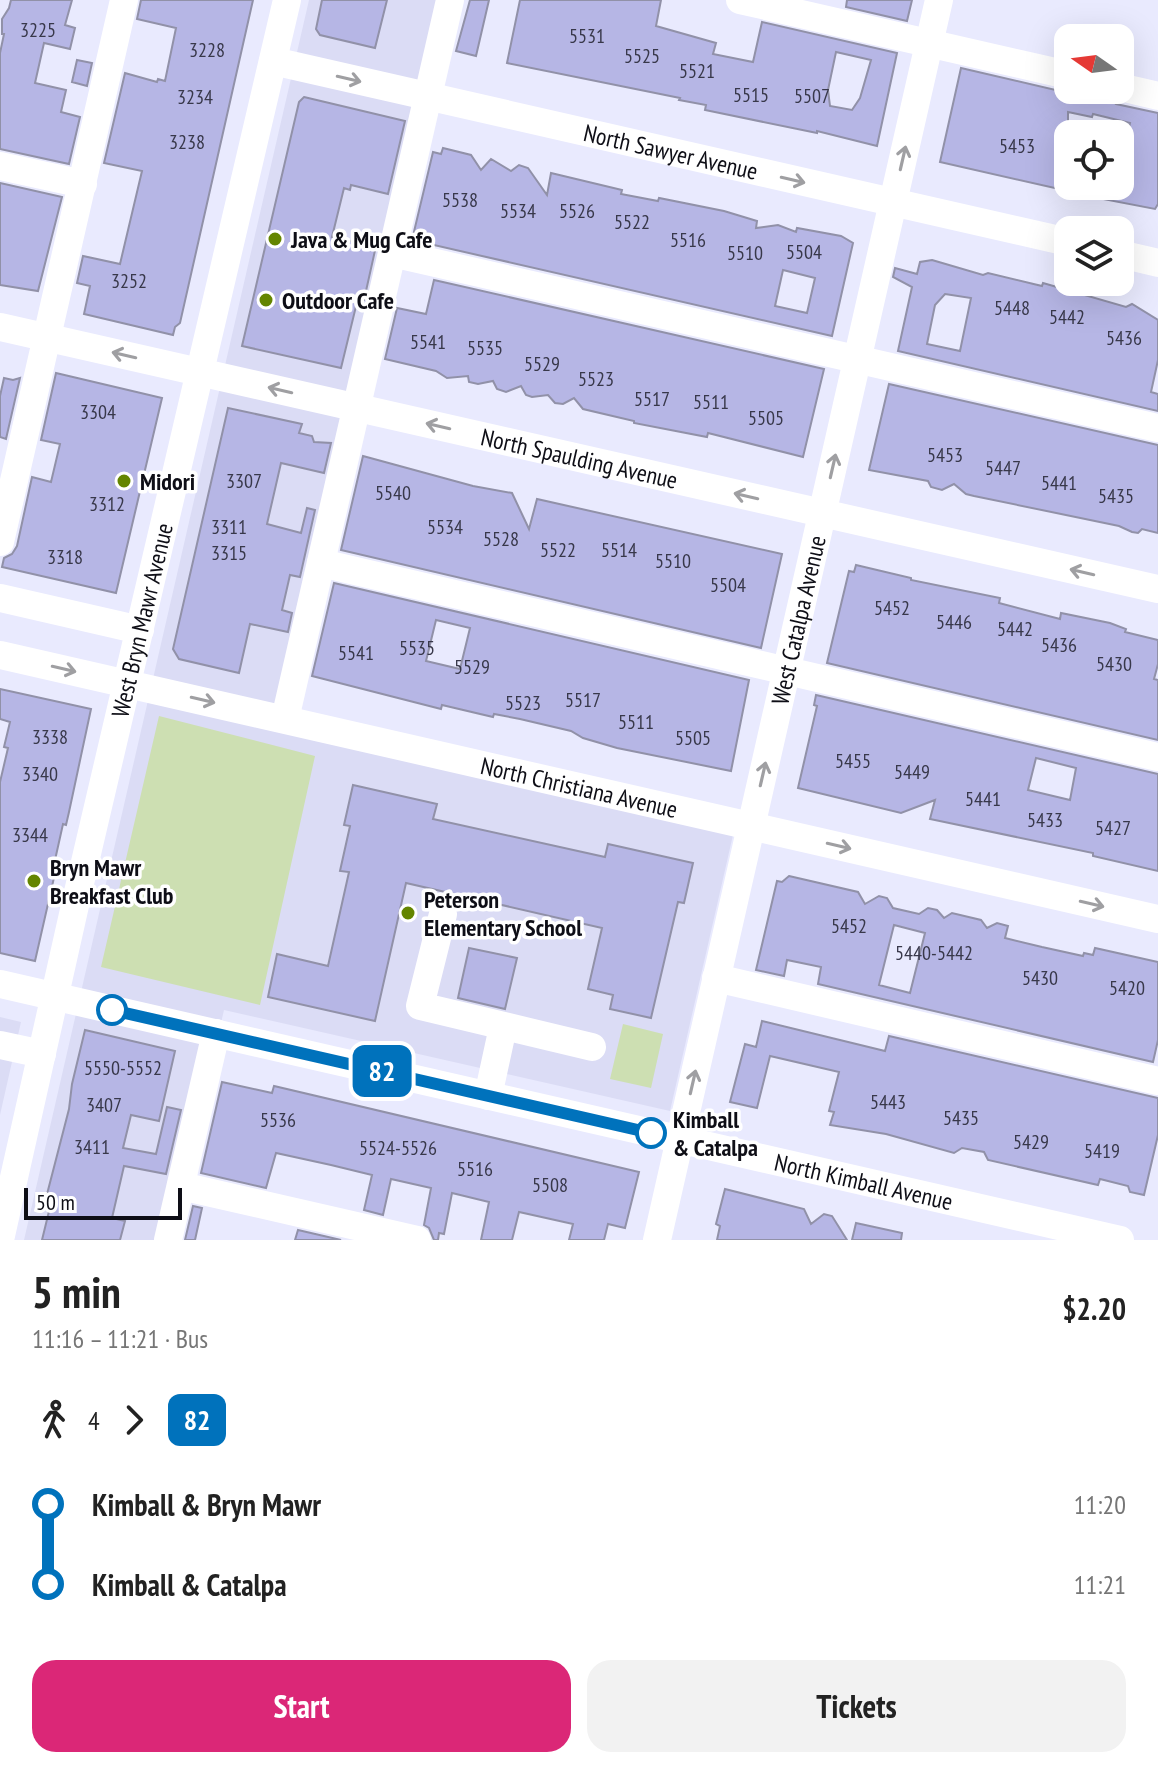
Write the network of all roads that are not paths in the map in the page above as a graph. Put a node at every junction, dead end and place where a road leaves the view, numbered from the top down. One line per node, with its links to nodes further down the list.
1 (124, 0): 13 (street)
2 (287, 0): 7 (street, West Bryn Mawr Avenue)
3 (450, 0): 11 (street)
4 (740, 0): 6 (street)
5 (939, 0): 6 (street, West Catalpa Avenue)
6 (929, 43): 8 (street); 14 (street, West Catalpa Avenue, one-way to 6)
7 (273, 61): 11 (street, North Sawyer Avenue, one-way to 11); 22 (street, West Bryn Mawr Avenue)
8 (1054, 72)
9 (1134, 90): 10 (street)
10 (1158, 96)
11 (428, 97): 14 (street, North Sawyer Avenue, one-way to 14); 16 (street)
12 (0, 166): 13 (street)
13 (83, 184): 20 (street)
14 (893, 203): 15 (street, North Sawyer Avenue); 21 (street, West Catalpa Avenue)
15 (1054, 239)
16 (392, 253): 21 (street); 23 (street)
17 (1134, 257): 18 (street)
18 (1158, 263)
19 (0, 327): 20 (street, North Spaulding Avenue)
20 (47, 337): 22 (street, North Spaulding Avenue, one-way to 20); 25 (street)
21 (857, 358): 24 (street); 26 (street, West Catalpa Avenue, one-way to 21)
22 (200, 372): 23 (street, North Spaulding Avenue, one-way to 22); 31 (street, West Bryn Mawr Avenue)
23 (357, 407): 26 (street, North Spaulding Avenue, one-way to 23); 28 (street)
24 (1158, 428)
25 (5, 497): 27 (street)
26 (822, 513): 29 (street, North Spaulding Avenue, one-way to 26); 33 (street, West Catalpa Avenue)
27 (0, 542)
28 (321, 563): 33 (street); 35 (street)
29 (1158, 589)
30 (0, 598): 31 (street)
31 (140, 630): 34 (street, West Bryn Mawr Avenue)
32 (0, 655): 34 (street, North Christiana Avenue, one-way to 34)
33 (786, 671): 36 (street); 37 (street, West Catalpa Avenue, one-way to 33)
34 (127, 683): 35 (street, North Christiana Avenue, one-way to 35); 42 (street, West Bryn Mawr Avenue)
35 (285, 719): 37 (street, North Christiana Avenue)
36 (1158, 757)
37 (751, 826): 39 (street, North Christiana Avenue, one-way to 39); 40 (street, West Catalpa Avenue)
38 (443, 914): 43 (street)
39 (1158, 919)
40 (716, 978): 48 (street); 50 (street, West Catalpa Avenue, one-way to 40)
41 (0, 984): 42 (street, North Kimball Avenue)
42 (55, 997): 44 (street, North Kimball Avenue); 47 (street, West Bryn Mawr Avenue)
43 (503, 1027): 46 (street); 49 (street)
44 (216, 1033): 49 (street, North Kimball Avenue); 51 (street)
45 (0, 1045): 47 (street)
46 (592, 1047)
47 (42, 1054): 52 (street, West Bryn Mawr Avenue)
48 (1158, 1081)
49 (488, 1096): 50 (street, North Kimball Avenue)
50 (680, 1139): 55 (street, West Catalpa Avenue); 56 (street, North Kimball Avenue)
51 (181, 1186): 53 (street); 54 (street)
52 (0, 1240)
53 (168, 1240)
54 (417, 1240)
55 (657, 1240)
56 (1120, 1240)

